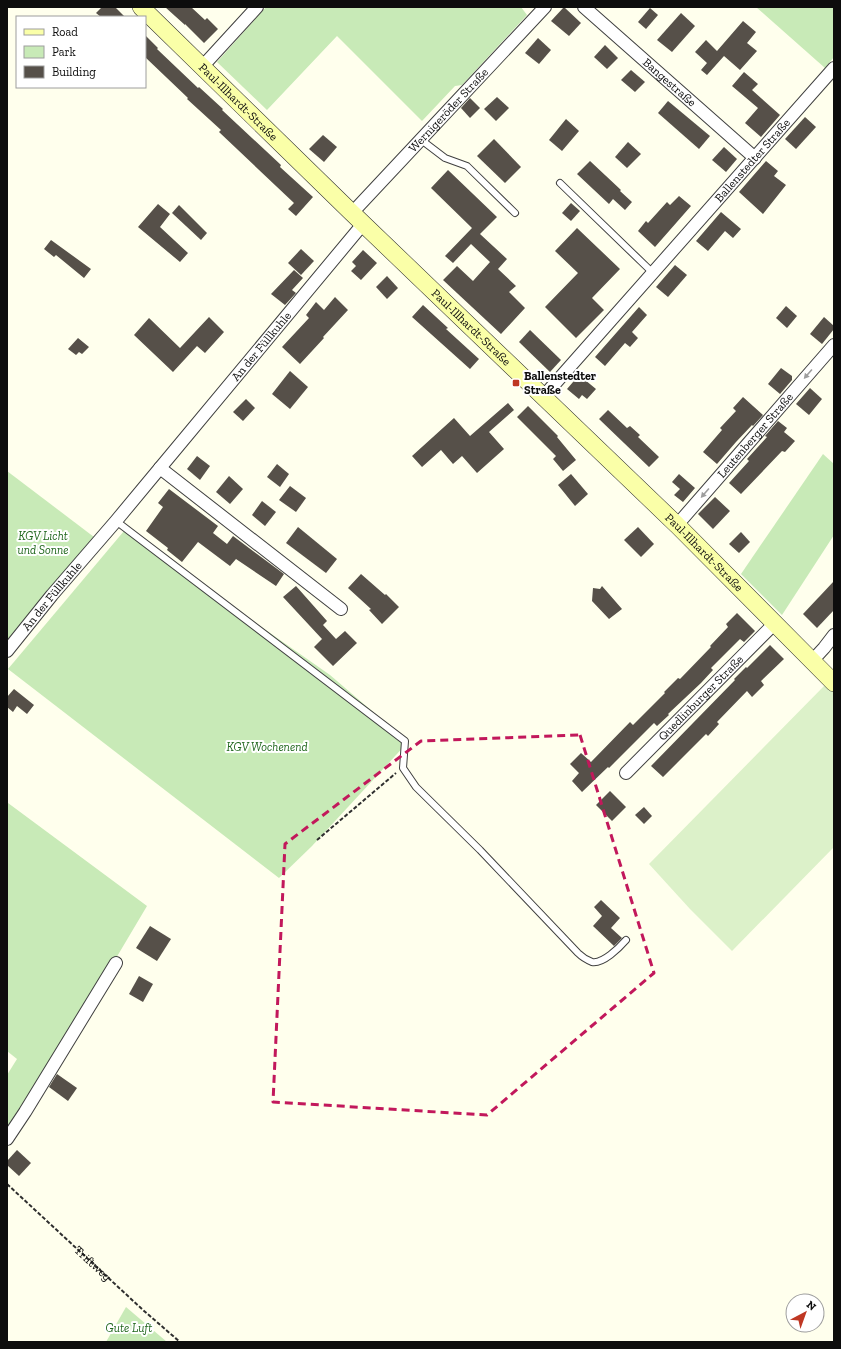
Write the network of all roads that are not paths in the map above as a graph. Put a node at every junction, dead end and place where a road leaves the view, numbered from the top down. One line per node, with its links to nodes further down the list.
1 (141, 7): 5 (street, Paul-Illhardt-Straße)
2 (257, 7): 5 (street)
3 (545, 7): 7 (street, Wernigeröder Straße)
4 (584, 7): 8 (street, Bangestraße)
5 (202, 67): 11 (street, Paul-Illhardt-Straße)
6 (834, 68): 8 (street, Ballenstedter Straße)
7 (420, 139): 10 (lane); 11 (street, Wernigeröder Straße)
8 (755, 158): 12 (street, Ballenstedter Straße)
9 (560, 183): 12 (lane)
10 (515, 213)
11 (358, 219): 14 (street, Paul-Illhardt-Straße); 15 (street, An der Füllkuhle)
12 (653, 274): 14 (street, Ballenstedter Straße)
13 (834, 345): 17 (street, Leutenberger Straße, one-way to 17)
14 (542, 397): 17 (street, Paul-Illhardt-Straße)
15 (160, 468): 16 (street, An der Füllkuhle); 18 (street)
16 (116, 521): 21 (street, An der Füllkuhle); 25 (lane)
17 (676, 525): 19 (street, Paul-Illhardt-Straße)
18 (341, 608)
19 (775, 623): 22 (street, Paul-Illhardt-Straße); 24 (street, Quedlinburger Straße)
20 (834, 635): 22 (street)
21 (7, 651)
22 (812, 660): 23 (street, Paul-Illhardt-Straße)
23 (834, 683)
24 (626, 773)
25 (626, 940)
26 (116, 963): 27 (street)
27 (7, 1138)

